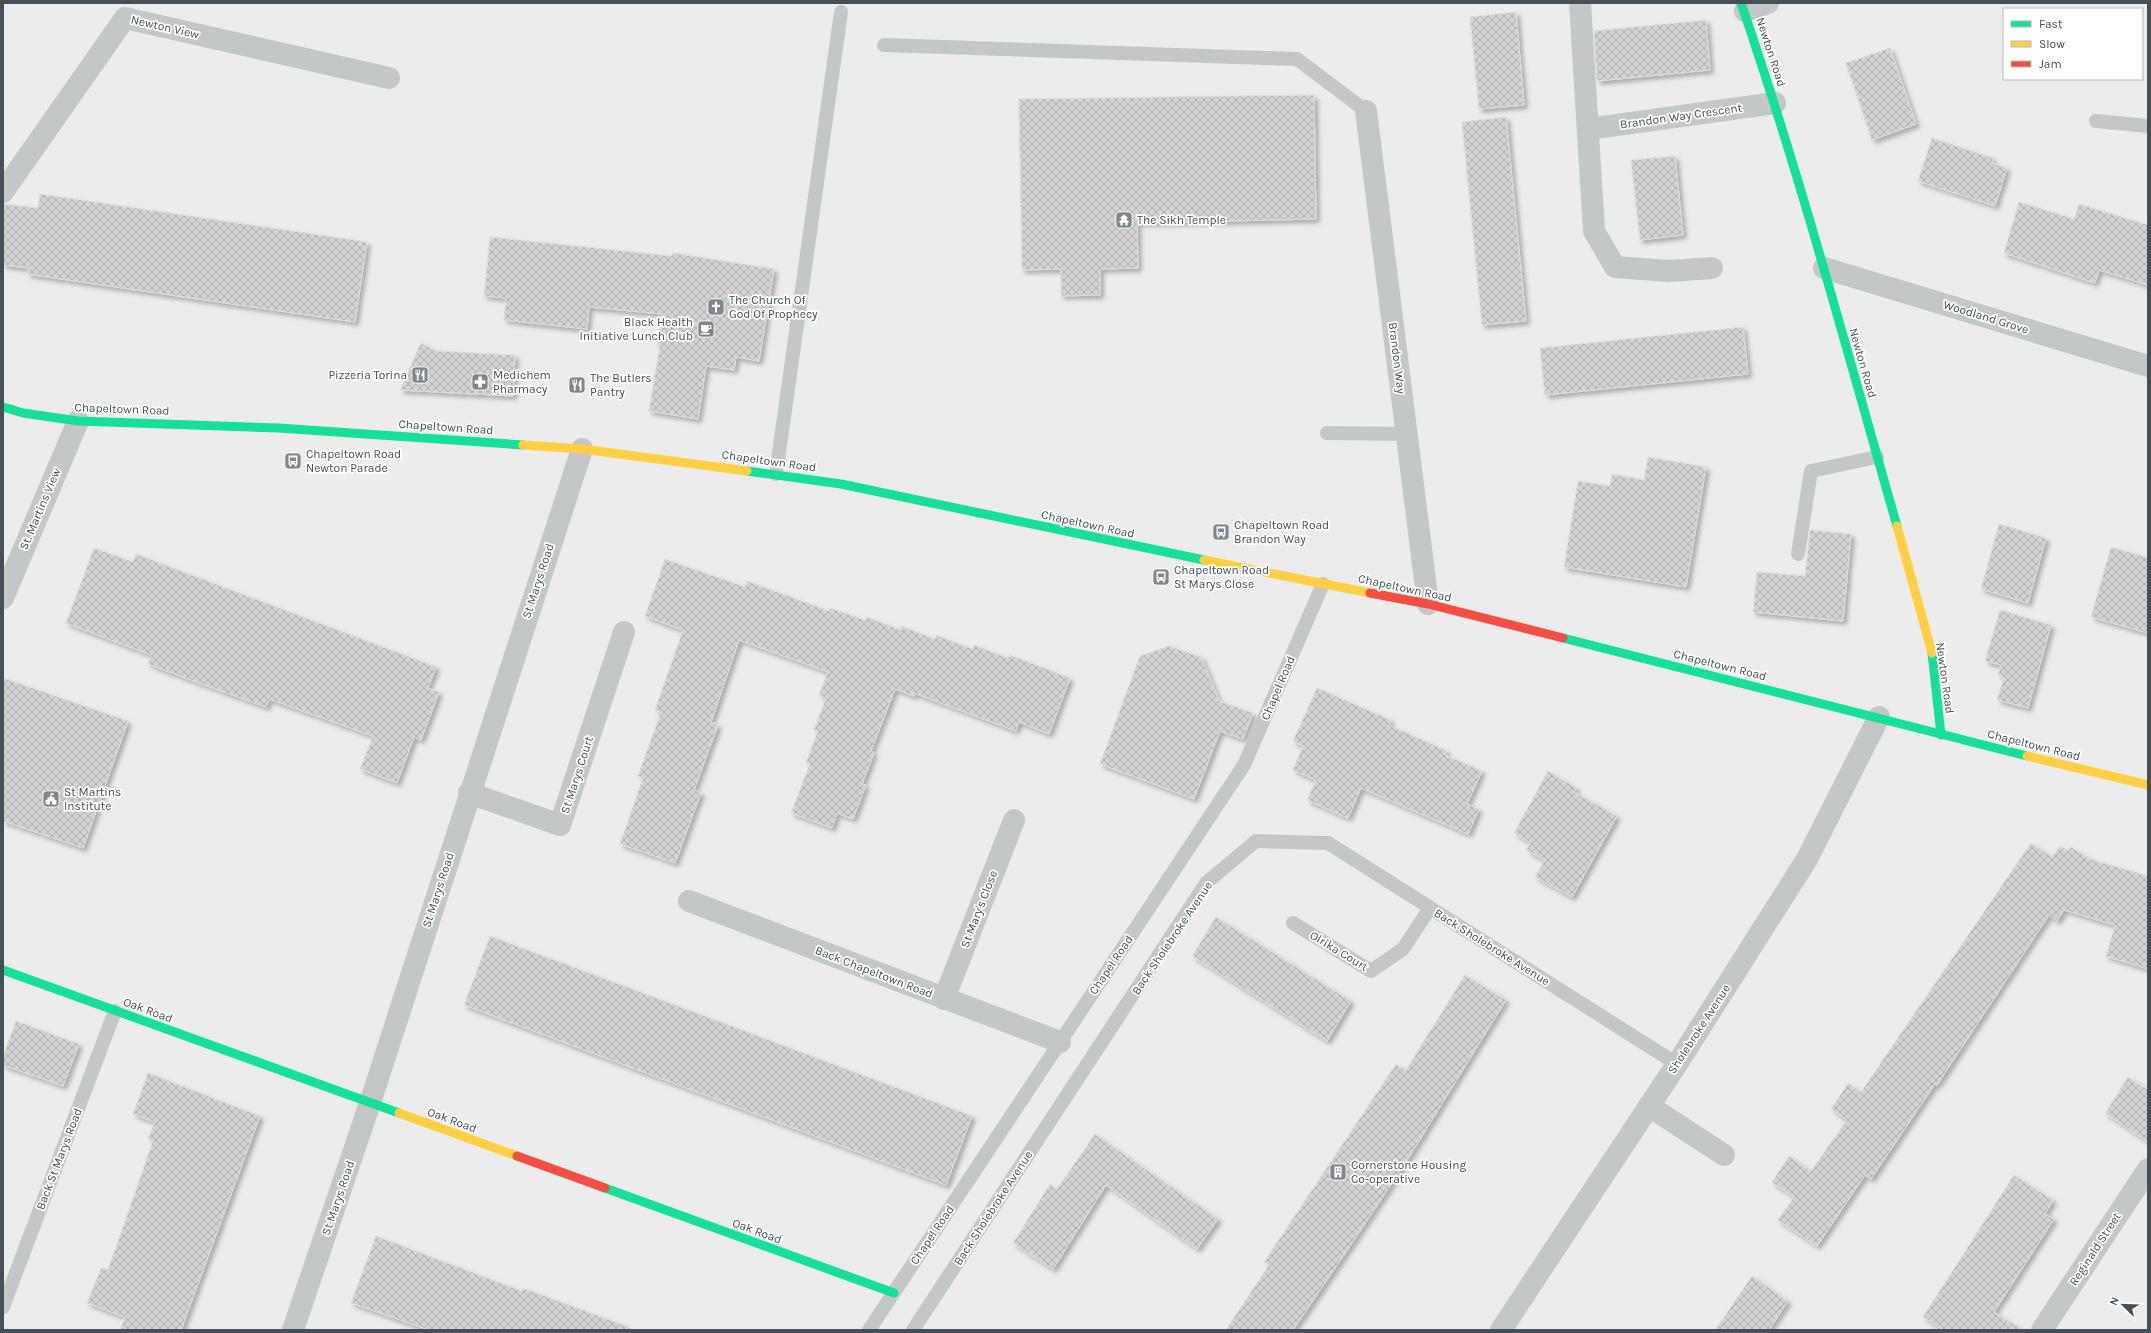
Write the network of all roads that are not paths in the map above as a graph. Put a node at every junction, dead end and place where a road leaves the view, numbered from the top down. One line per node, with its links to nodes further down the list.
1 (1580, 3): 11 (street)
2 (1768, 3): 3 (street)
3 (1743, 7): 7 (street, Newton Road)
4 (841, 12): 22 (lane)
5 (884, 45): 8 (lane)
6 (389, 78): 12 (street, Newton View)
7 (1775, 103): 11 (street, Brandon Way Crescent); 14 (street, Newton Road)
8 (1366, 111): 19 (street, Brandon Way)
9 (2096, 121): 10 (lane)
10 (2148, 126)
11 (1588, 129): 13 (street)
12 (3, 192)
13 (1712, 268)
14 (1824, 268): 15 (street, Woodland Grove); 21 (street, Newton Road)
15 (2148, 366)
16 (3, 407): 17 (street, Chapeltown Road)
17 (78, 421): 20 (street, Chapeltown Road); 25 (street, St. Martins View)
18 (1327, 433): 19 (lane)
19 (1406, 434): 26 (street, Brandon Way)
20 (582, 449): 22 (street, Chapeltown Road); 31 (street, St Marys Road)
21 (1877, 457): 23 (lane); 29 (street, Newton Road)
22 (776, 474): 24 (street, Chapeltown Road)
23 (1798, 554)
24 (1323, 584): 26 (street, Chapeltown Road); 39 (lane, Chapel Road)
25 (3, 598)
26 (1428, 604): 28 (street, Chapeltown Road)
27 (624, 632): 31 (street, St Marys Court)
28 (1880, 717): 29 (street, Chapeltown Road); 40 (street, Sholebroke Avenue)
29 (1941, 735): 30 (street, Chapeltown Road)
30 (2148, 785)
31 (469, 794): 41 (street, St Marys Road)
32 (1014, 820): 37 (street, St Mary's Close)
33 (689, 901): 37 (street, Back Chapeltown Road)
34 (1430, 908): 35 (lane, Olrika Court); 40 (lane, Back Sholebroke Avenue); 49 (lane, Back Sholebroke Avenue)
35 (1293, 923)
36 (3, 970): 38 (street, Oak Road)
37 (944, 999): 39 (street, Back Chapeltown Road)
38 (115, 1011): 41 (street, Oak Road); 46 (lane, Back St Marys Road)
39 (1060, 1042): 45 (lane, Chapel Road)
40 (1677, 1064): 42 (street, Sholebroke Avenue)
41 (370, 1103): 45 (street, Oak Road); 47 (street, St Marys Road)
42 (1649, 1106): 43 (street); 50 (street, Sholebroke Avenue)
43 (1724, 1155)
44 (2148, 1169): 51 (street, Reginald Street)
45 (894, 1293): 48 (lane, Chapel Road)
46 (3, 1307)
47 (293, 1330)
48 (869, 1330)
49 (913, 1330)
50 (1501, 1330)
51 (2042, 1330)

